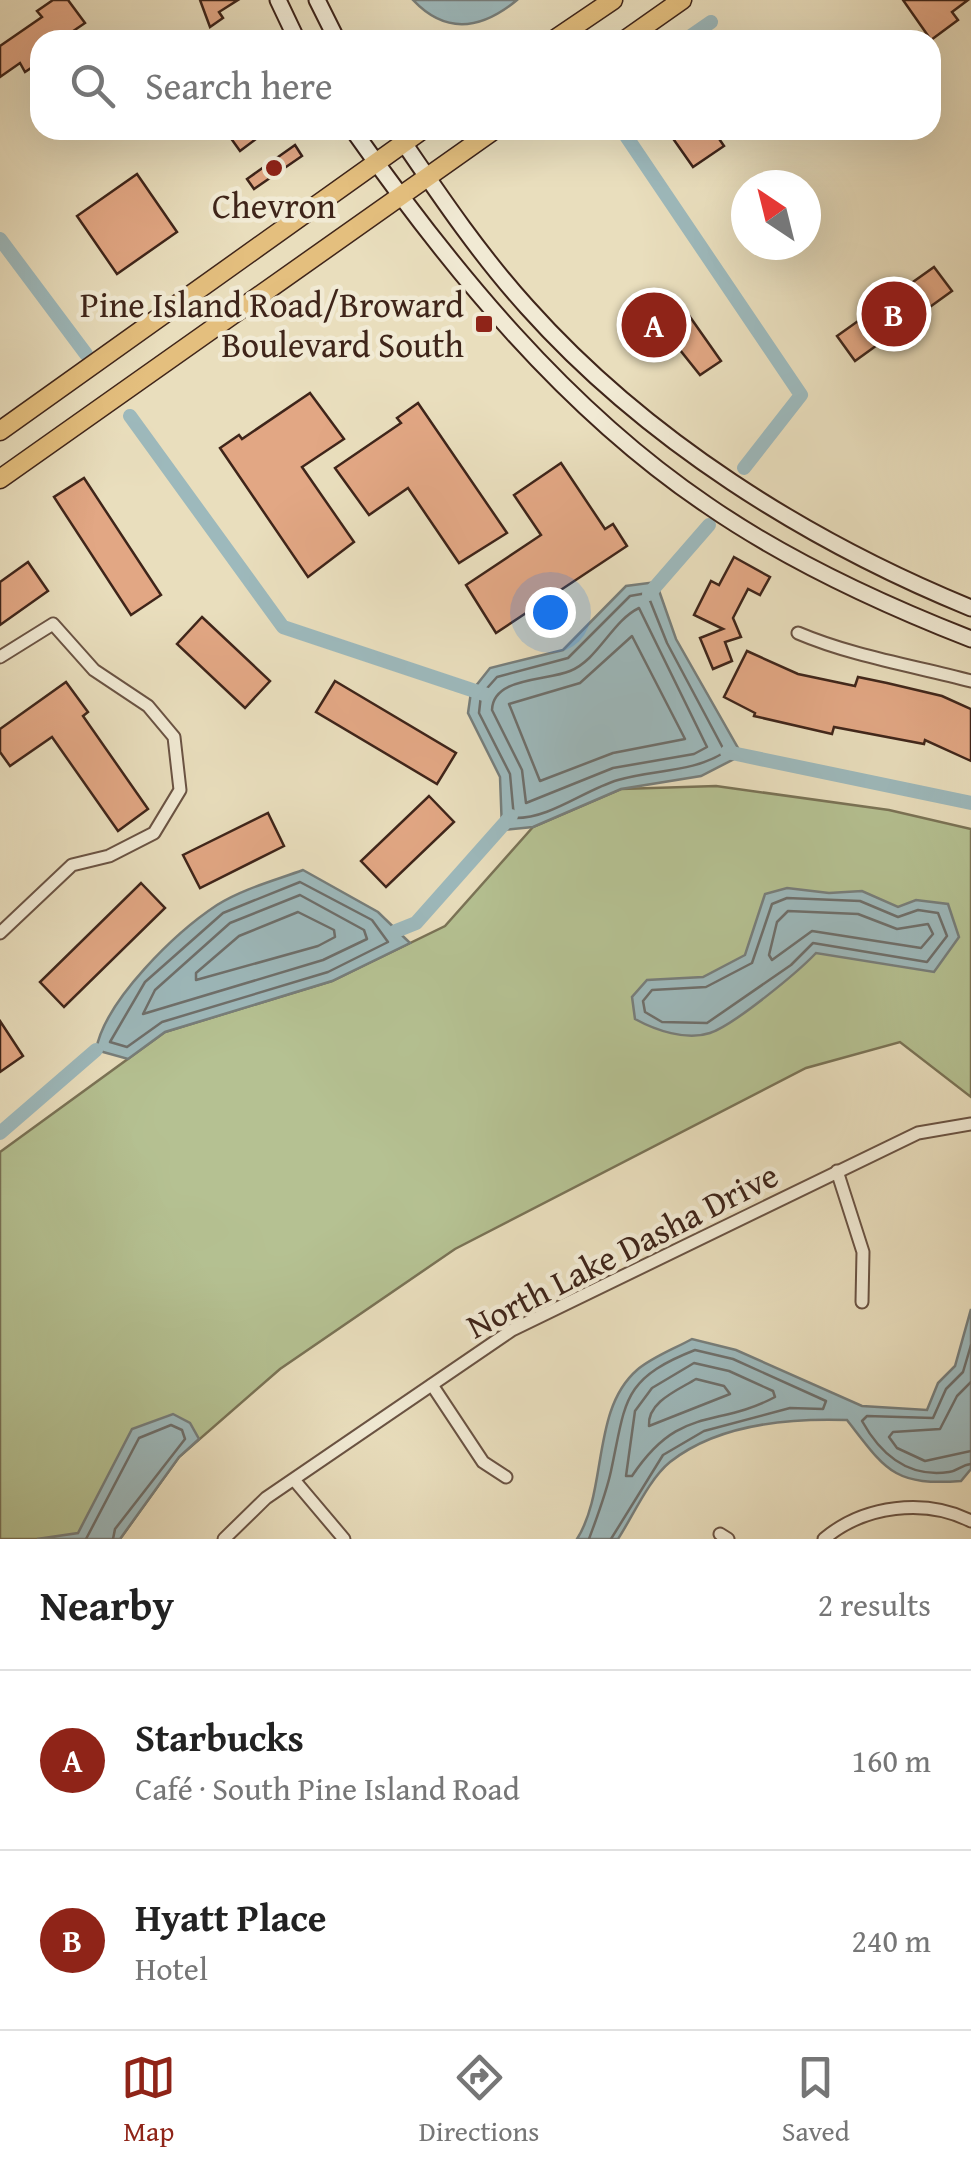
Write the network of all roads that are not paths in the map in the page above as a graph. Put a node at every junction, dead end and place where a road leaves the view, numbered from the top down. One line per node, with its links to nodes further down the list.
1 (278, 0): 5 (main road)
2 (318, 0): 6 (main road)
3 (613, 0): 7 (main road)
4 (682, 0): 8 (main road)
5 (292, 30)
6 (332, 30)
7 (569, 30)
8 (638, 30)
9 (360, 140): 13 (main road)
10 (395, 140): 13 (main road)
11 (402, 140): 14 (main road)
12 (479, 140): 14 (main road)
13 (376, 162): 15 (main road); 16 (main road)
14 (426, 176): 15 (main road); 18 (main road)
15 (400, 194): 17 (main road); 20 (main road)
16 (0, 431)
17 (0, 479)
18 (971, 608)
19 (798, 633): 22 (street)
20 (971, 639)
21 (0, 658): 23 (street)
22 (971, 681)
23 (0, 933)
24 (971, 1124): 25 (street, North Lake Dasha Drive)
25 (837, 1171): 26 (street); 27 (street, North Lake Dasha Drive)
26 (862, 1302)
27 (432, 1385): 28 (street); 29 (street, North Lake Dasha Drive)
28 (506, 1477)
29 (295, 1481): 31 (street, North Lake Dasha Drive); 32 (street)
30 (971, 1520): 33 (street)
31 (224, 1539)
32 (344, 1539)
33 (824, 1539)

